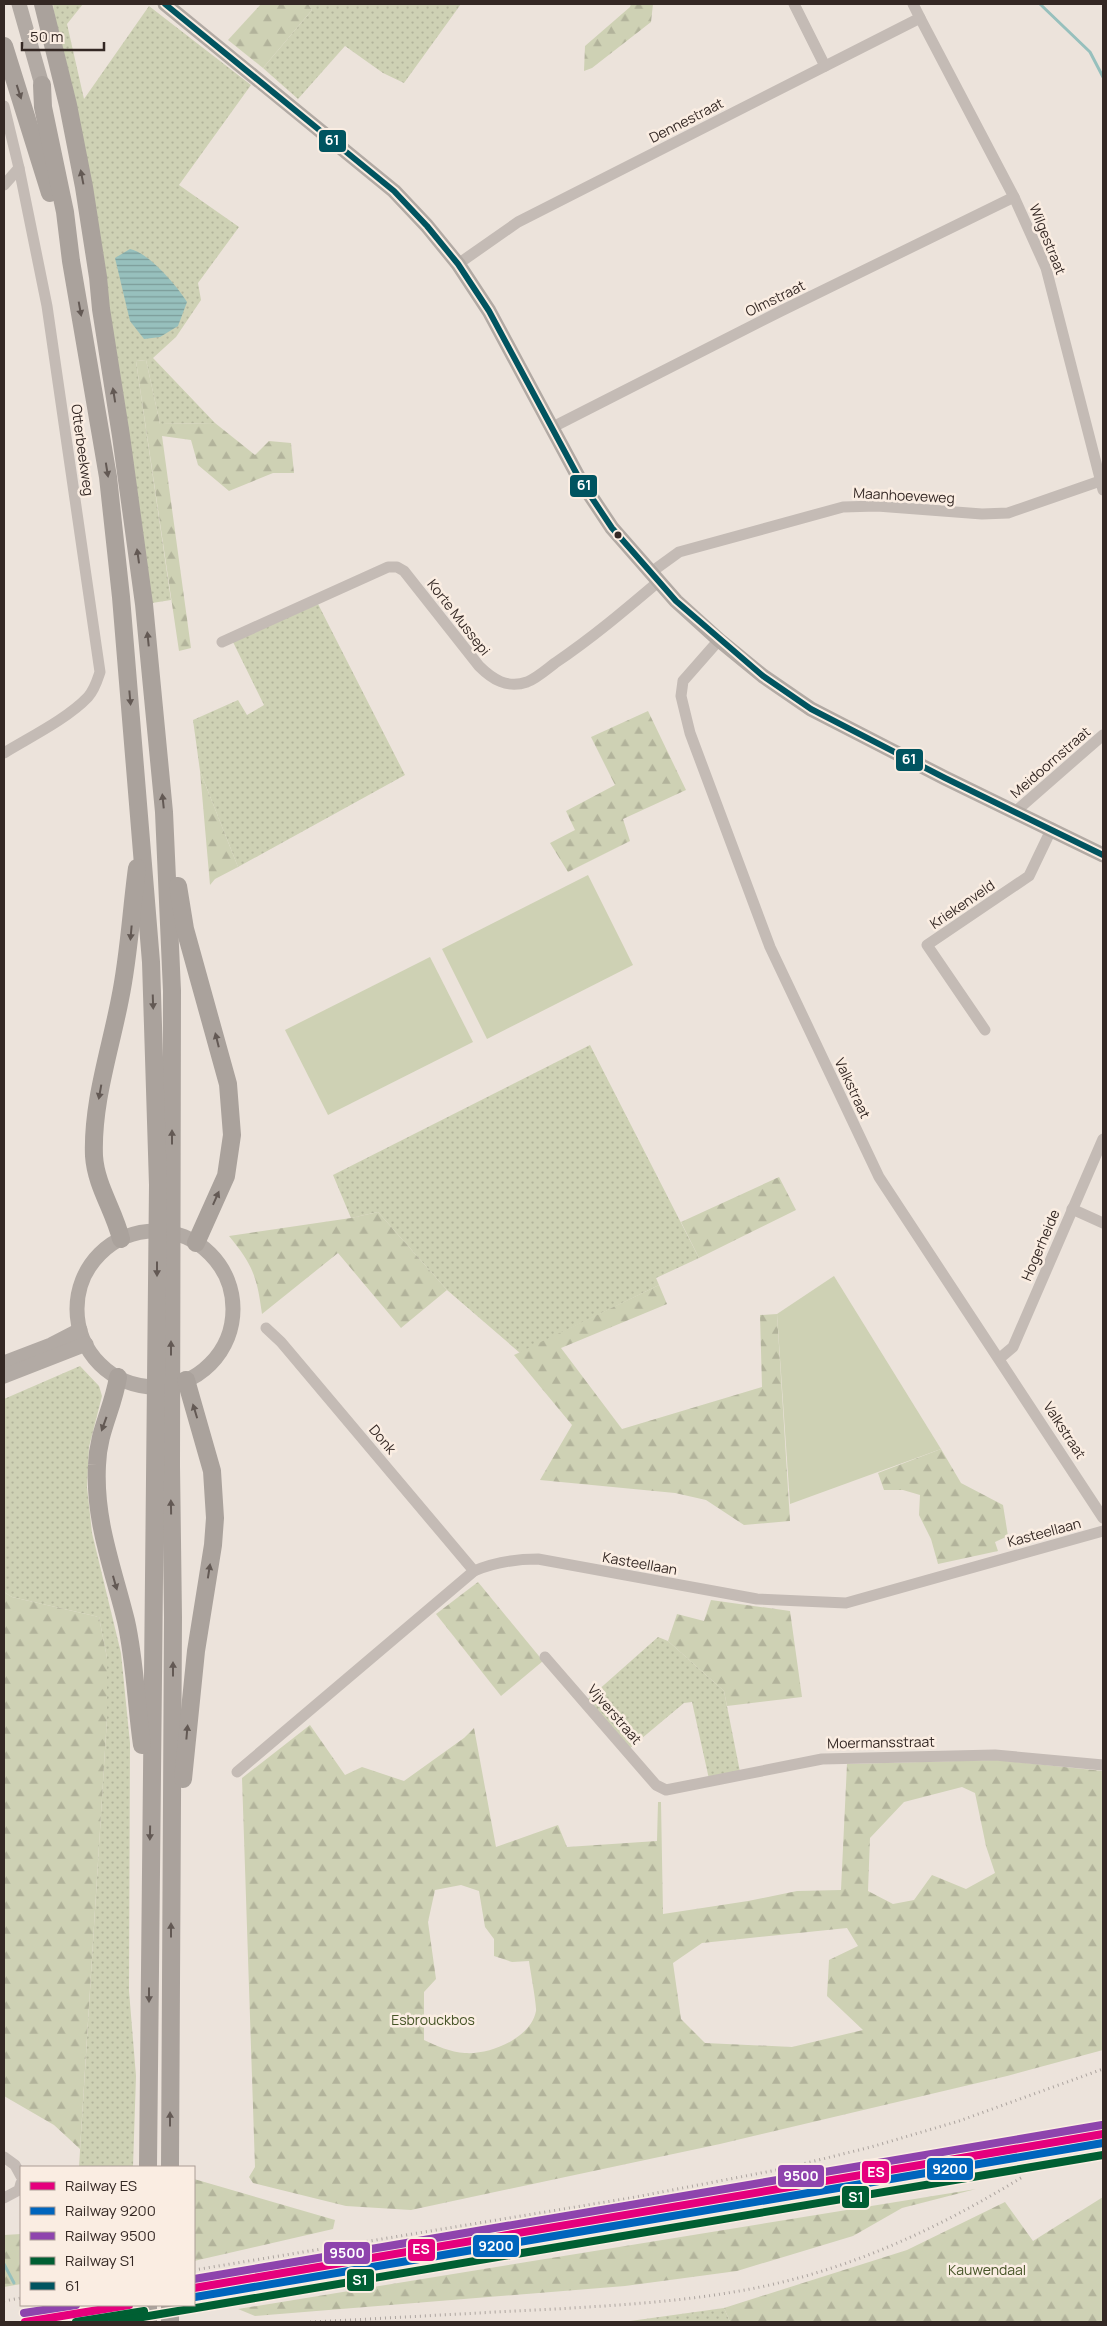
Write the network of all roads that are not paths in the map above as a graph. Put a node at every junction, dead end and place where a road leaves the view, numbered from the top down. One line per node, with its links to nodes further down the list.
1 (19, 4): 9 (main road)
2 (43, 4): 16 (highway, one-way to 2)
3 (165, 4): 15 (main road)
4 (794, 4): 8 (street)
5 (913, 4): 6 (street)
6 (920, 18): 8 (street, Dennestraat); 13 (street, Wilgestraat)
7 (4, 46): 14 (highway, one-way to 14)
8 (825, 66): 15 (street, Dennestraat)
9 (42, 85): 14 (highway); 16 (highway)
10 (4, 106): 11 (street, Otterbeekweg)
11 (19, 168): 12 (street); 23 (street, Otterbeekweg)
12 (4, 185)
13 (1014, 197): 17 (street, Olmstraat); 18 (street, Wilgestraat)
14 (71, 262): 26 (highway, one-way to 26)
15 (458, 264): 17 (main road)
16 (100, 309): 27 (highway, one-way to 16)
17 (551, 428): 19 (main road)
18 (1103, 484): 19 (street, Maanhoeveweg)
19 (654, 577): 20 (main road); 21 (street, Korte Mussepi)
20 (718, 640): 24 (main road); 39 (street, Valkstraat)
21 (222, 642)
22 (1103, 735): 24 (street, Meidoornstraat)
23 (4, 753)
24 (1016, 811): 25 (main road)
25 (1052, 828): 28 (main road); 29 (street, Kriekenveld)
26 (142, 831): 31 (highway, one-way to 31); 34 (highway, one-way to 34)
27 (166, 850): 31 (highway, one-way to 27); 35 (highway, one-way to 27)
28 (1103, 855)
29 (985, 1030)
30 (1103, 1139): 32 (street, Hogerheide)
31 (165, 1186): 50 (highway, one-way to 50); 52 (highway, one-way to 31)
32 (1072, 1209): 33 (street); 39 (street, Hogerheide)
33 (1103, 1223)
34 (121, 1239): 35 (main road); 37 (main road)
35 (196, 1243): 43 (main road)
36 (266, 1328): 46 (street, Donk)
37 (80, 1330): 38 (main road); 40 (main road)
38 (86, 1344): 41 (main road); 42 (main road)
39 (1000, 1358): 44 (street, Valkstraat)
40 (4, 1363)
41 (4, 1376)
42 (118, 1377): 43 (main road); 50 (highway, one-way to 50)
43 (186, 1380): 52 (highway, one-way to 43)
44 (1103, 1518)
45 (1103, 1531): 46 (street, Kasteellaan)
46 (474, 1572): 49 (street, Kasteellaan)
47 (545, 1657): 51 (street, Vijverstraat)
48 (1103, 1764): 51 (street, Moermansstraat)
49 (237, 1772)
50 (151, 1784): 54 (highway, one-way to 54)
51 (663, 1789)
52 (172, 1806): 55 (highway, one-way to 52)
53 (4, 2158): 56 (street)
54 (148, 2166)
55 (170, 2166)
56 (20, 2174)
57 (20, 2186): 58 (street)
58 (4, 2198)
59 (148, 2306): 61 (highway)
60 (170, 2306): 62 (highway)
61 (148, 2322)
62 (170, 2322)

